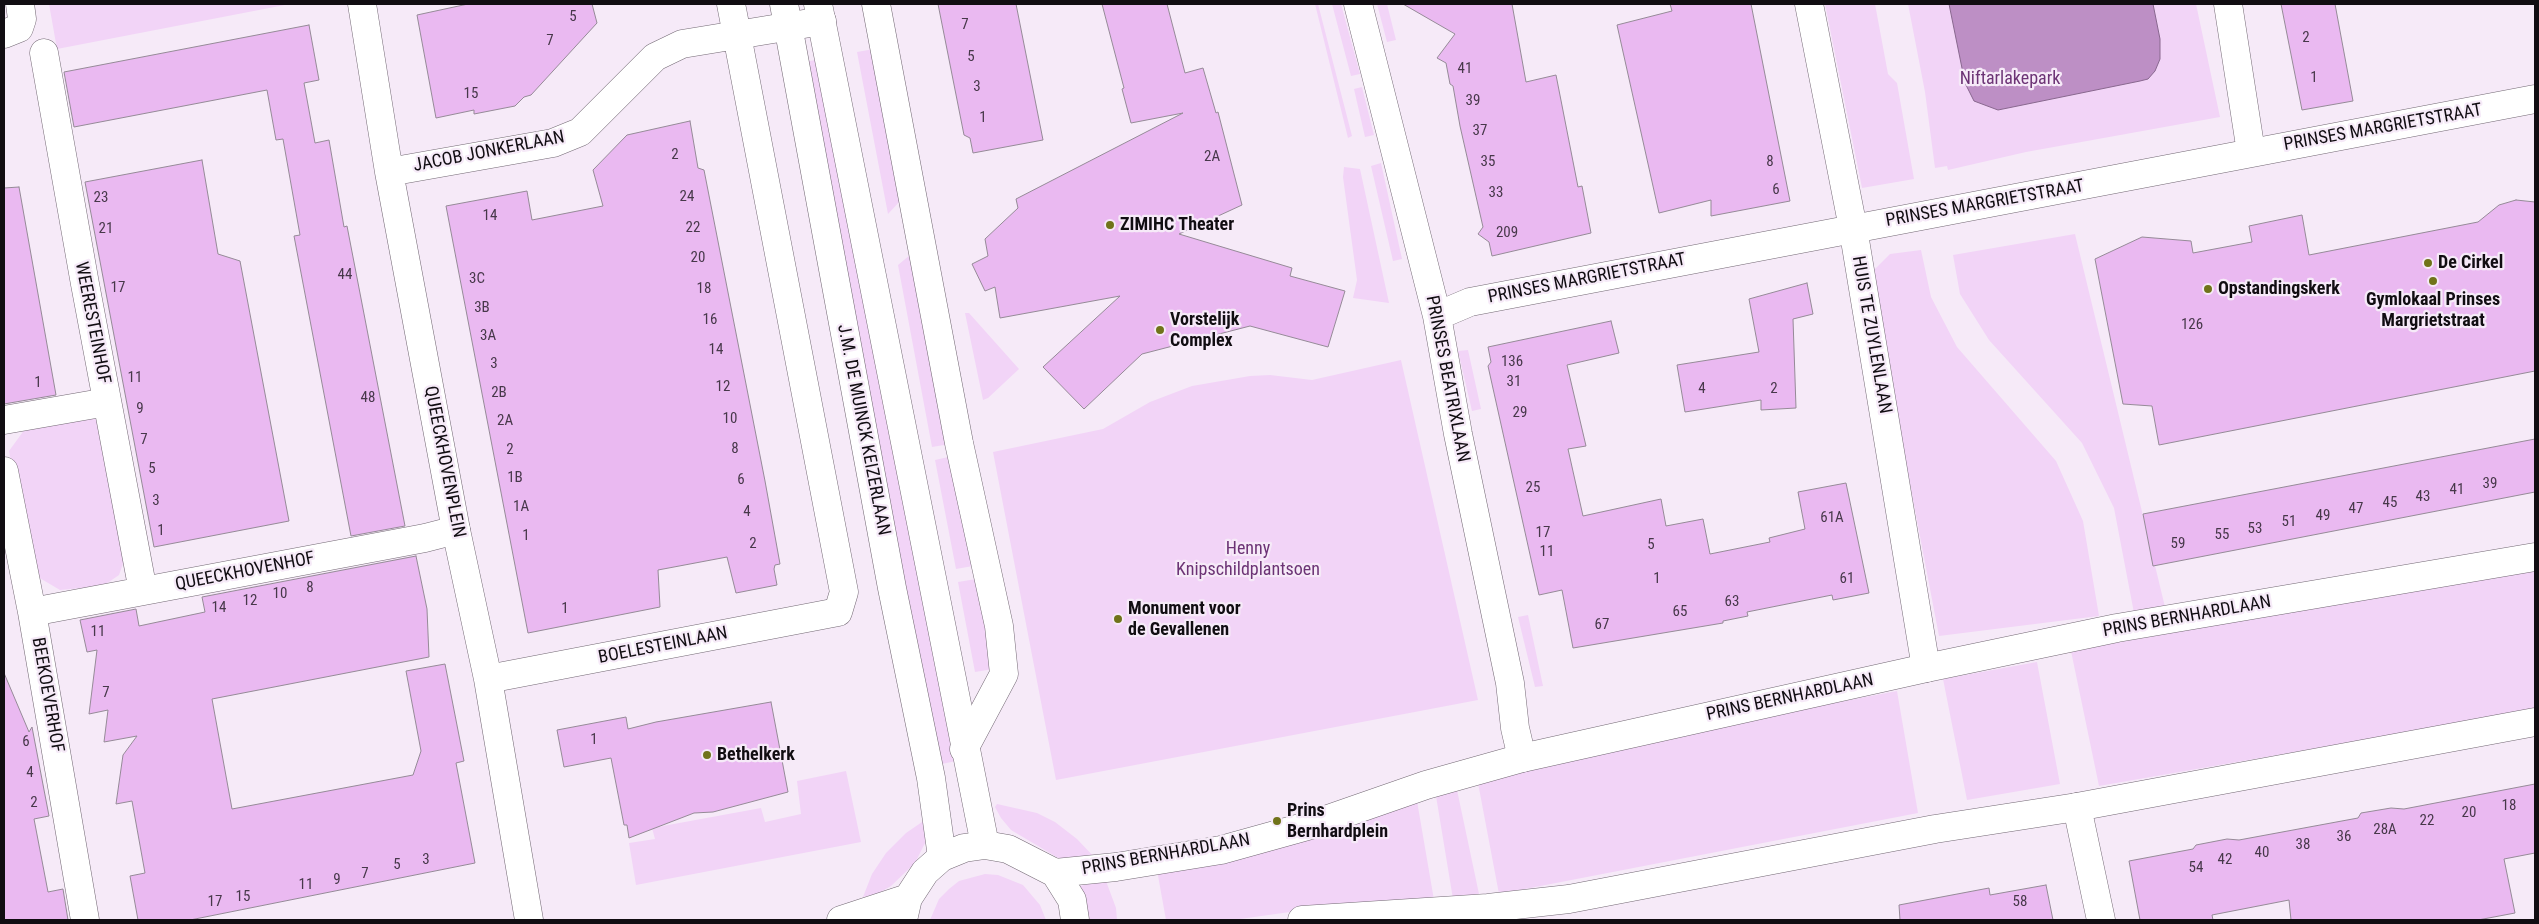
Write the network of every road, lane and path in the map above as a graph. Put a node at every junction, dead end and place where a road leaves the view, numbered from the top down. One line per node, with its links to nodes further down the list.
1 (362, 4): 13 (street, QUEECKHOVENPLEIN)
2 (732, 4): 9 (street)
3 (876, 4): 26 (street)
4 (1358, 4): 15 (street, PRINSES BEATRIXLAAN)
5 (1809, 4): 14 (street, HUIS TE ZUYLENLAAN)
6 (2228, 4): 12 (street)
7 (820, 12): 8 (street, JACOB JONKERLAAN); 26 (street)
8 (786, 15): 9 (street, JACOB JONKERLAAN); 30 (street, J.M. DE MUINCK KEIZERLAAN)
9 (738, 36): 13 (street, JACOB JONKERLAAN); 24 (street, BOELESTEINLAAN)
10 (44, 53): 16 (street, WEERESTEINHOF)
11 (2535, 99): 12 (street, PRINSES MARGRIETSTRAAT)
12 (2251, 152): 14 (street, PRINSES MARGRIETSTRAAT)
13 (390, 172): 19 (street, QUEECKHOVENPLEIN)
14 (1852, 228): 15 (street, PRINSES MARGRIETSTRAAT); 23 (street, HUIS TE ZUYLENLAAN)
15 (1437, 316): 27 (street, PRINSES BEATRIXLAAN)
16 (107, 402): 17 (street); 21 (street, WEERESTEINHOF)
17 (4, 420)
18 (4, 471): 22 (street, BEEKOEVERHOF)
19 (456, 530): 21 (street, QUEECKHOVENHOF); 24 (street, QUEECKHOVENPLEIN)
20 (2535, 557): 23 (street, PRINS BERNHARDLAAN)
21 (143, 591): 22 (street, QUEECKHOVENHOF)
22 (32, 612): 33 (street, BEEKOEVERHOF)
23 (1926, 668): 27 (street, PRINS BERNHARDLAAN)
24 (488, 679): 34 (street, QUEECKHOVENPLEIN)
25 (2535, 722): 28 (street)
26 (964, 749): 29 (street)
27 (1522, 758): 31 (street, PRINS BERNHARDLAAN)
28 (2077, 807): 37 (street); 38 (street)
29 (984, 845): 30 (street); 31 (street)
30 (942, 857): 32 (street)
31 (1055, 873): 36 (street)
32 (906, 909): 35 (street)
33 (85, 920)
34 (529, 920)
35 (841, 920)
36 (1075, 920)
37 (1302, 920)
38 (2101, 920)

